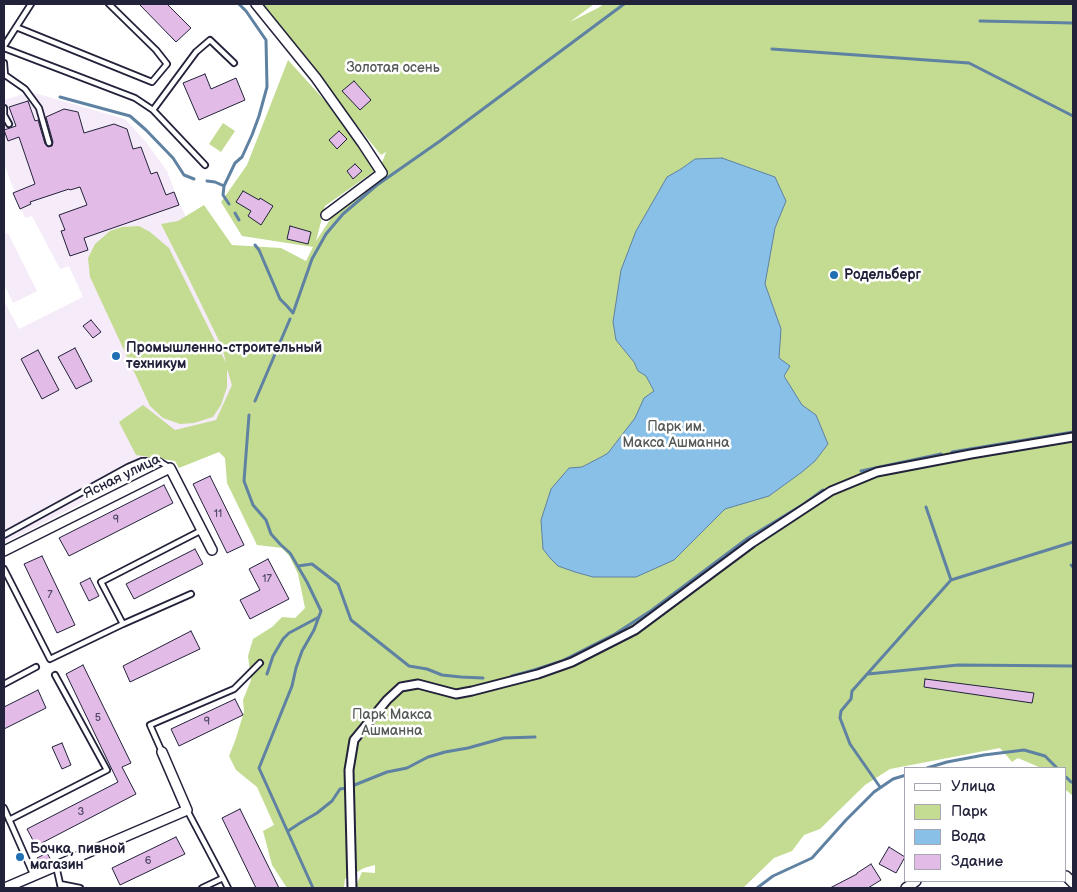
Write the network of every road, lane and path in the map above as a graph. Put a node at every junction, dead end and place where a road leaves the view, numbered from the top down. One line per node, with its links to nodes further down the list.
1 (31, 4): 4 (lane)
2 (109, 4): 4 (lane)
3 (256, 4): 14 (street)
4 (16, 27): 5 (lane)
5 (4, 47): 10 (lane)
6 (4, 63): 8 (lane)
7 (234, 63): 10 (lane)
8 (4, 77): 12 (lane)
9 (4, 108): 11 (lane)
10 (153, 110): 13 (lane)
11 (9, 124)
12 (49, 143)
13 (205, 165)
14 (326, 215)
15 (1073, 437): 40 (street)
16 (170, 468): 17 (street, Ясная улица); 18 (lane); 20 (street, Ясная улица)
17 (202, 530): 19 (street, Ясная улица); 23 (lane)
18 (4, 535)
19 (212, 550)
20 (4, 551)
21 (4, 569): 23 (lane)
22 (191, 594): 23 (lane)
23 (123, 624)
24 (260, 663): 28 (lane)
25 (36, 667): 27 (lane)
26 (56, 675): 31 (lane)
27 (4, 684)
28 (162, 752): 30 (street)
29 (4, 808): 31 (lane)
30 (187, 810): 32 (street); 34 (lane)
31 (9, 820): 33 (lane)
32 (56, 866): 33 (street); 35 (lane)
33 (34, 876): 36 (street)
34 (223, 878): 38 (lane); 39 (lane)
35 (61, 886): 37 (lane)
36 (5, 888)
37 (80, 888)
38 (202, 888)
39 (228, 888)
40 (352, 888)

